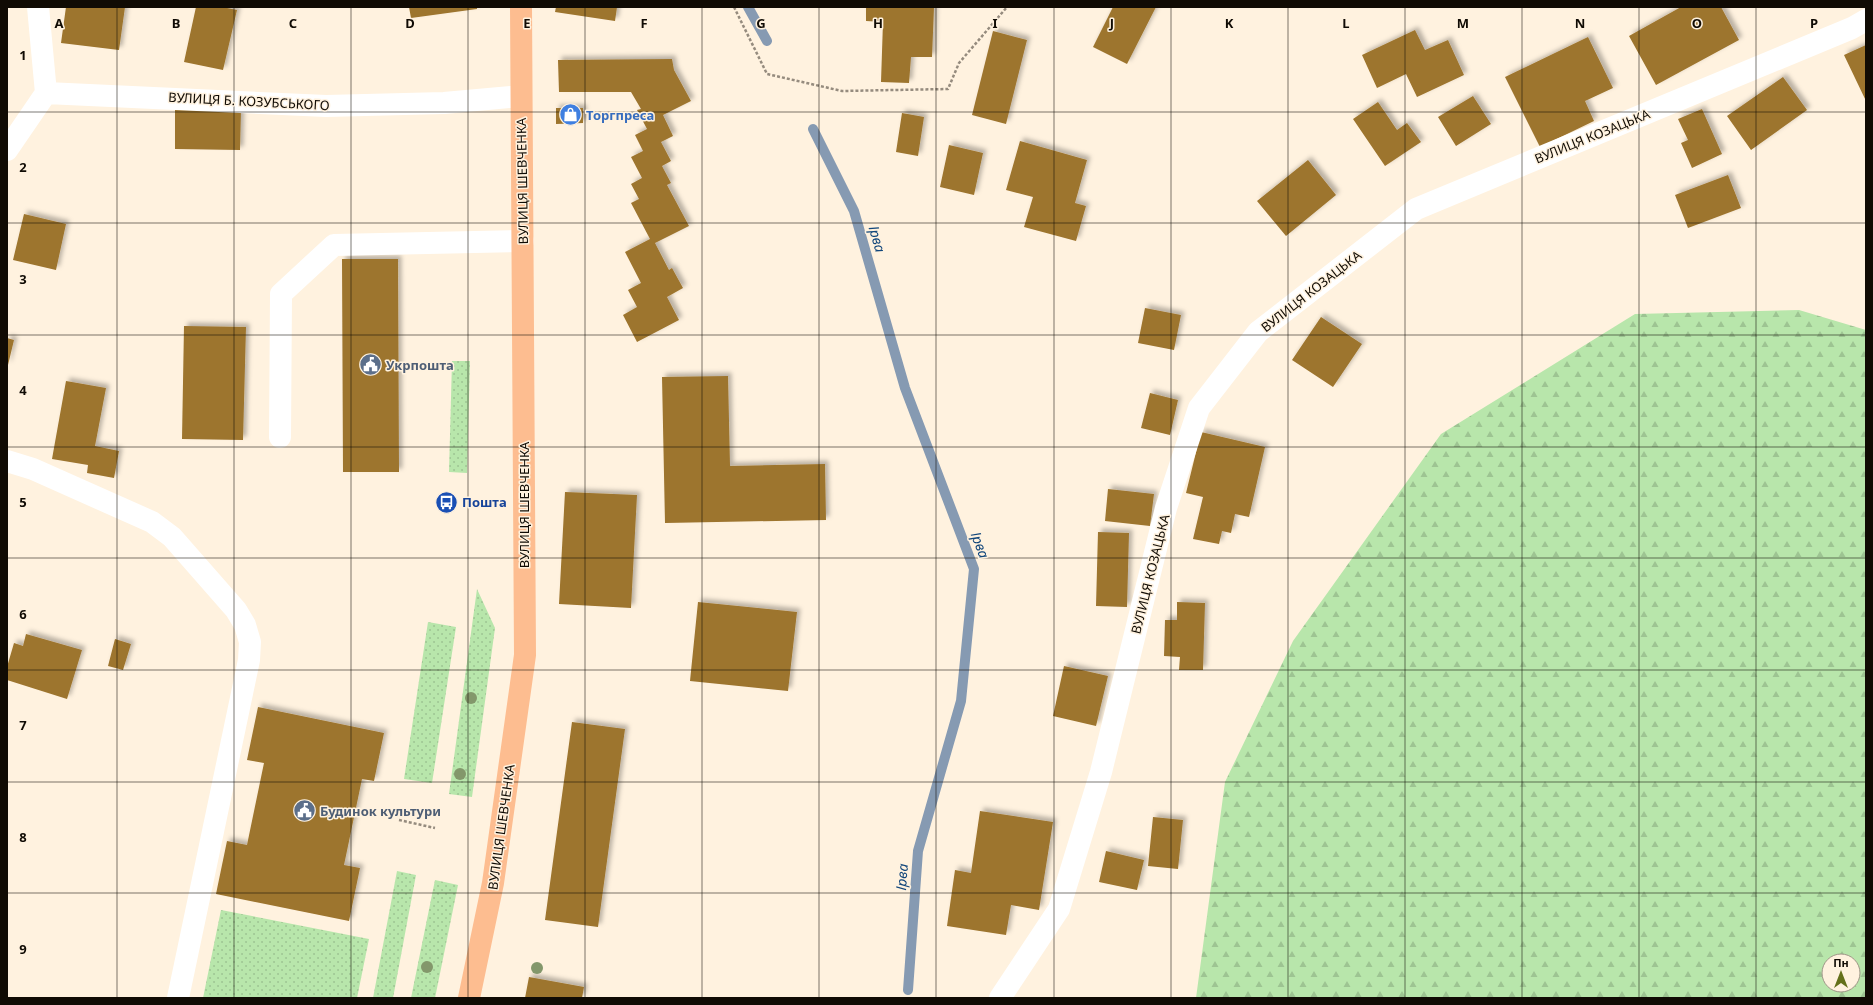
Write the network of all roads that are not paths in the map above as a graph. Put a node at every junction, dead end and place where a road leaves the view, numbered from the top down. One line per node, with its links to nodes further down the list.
1 (38, 7): 4 (street)
2 (520, 7): 5 (main road, ВУЛИЦЯ ШЕВЧЕНКА)
3 (1866, 20): 12 (street, ВУЛИЦЯ КОЗАЦЬКА)
4 (46, 93): 5 (street, ВУЛИЦЯ Б. КОЗУБСЬКОГО); 6 (street)
5 (521, 96): 7 (main road, ВУЛИЦЯ ШЕВЧЕНКА)
6 (7, 150)
7 (523, 241): 8 (street); 11 (main road, ВУЛИЦЯ ШЕВЧЕНКА)
8 (280, 437)
9 (7, 461): 10 (street)
10 (178, 998)
11 (468, 998)
12 (1000, 998)

